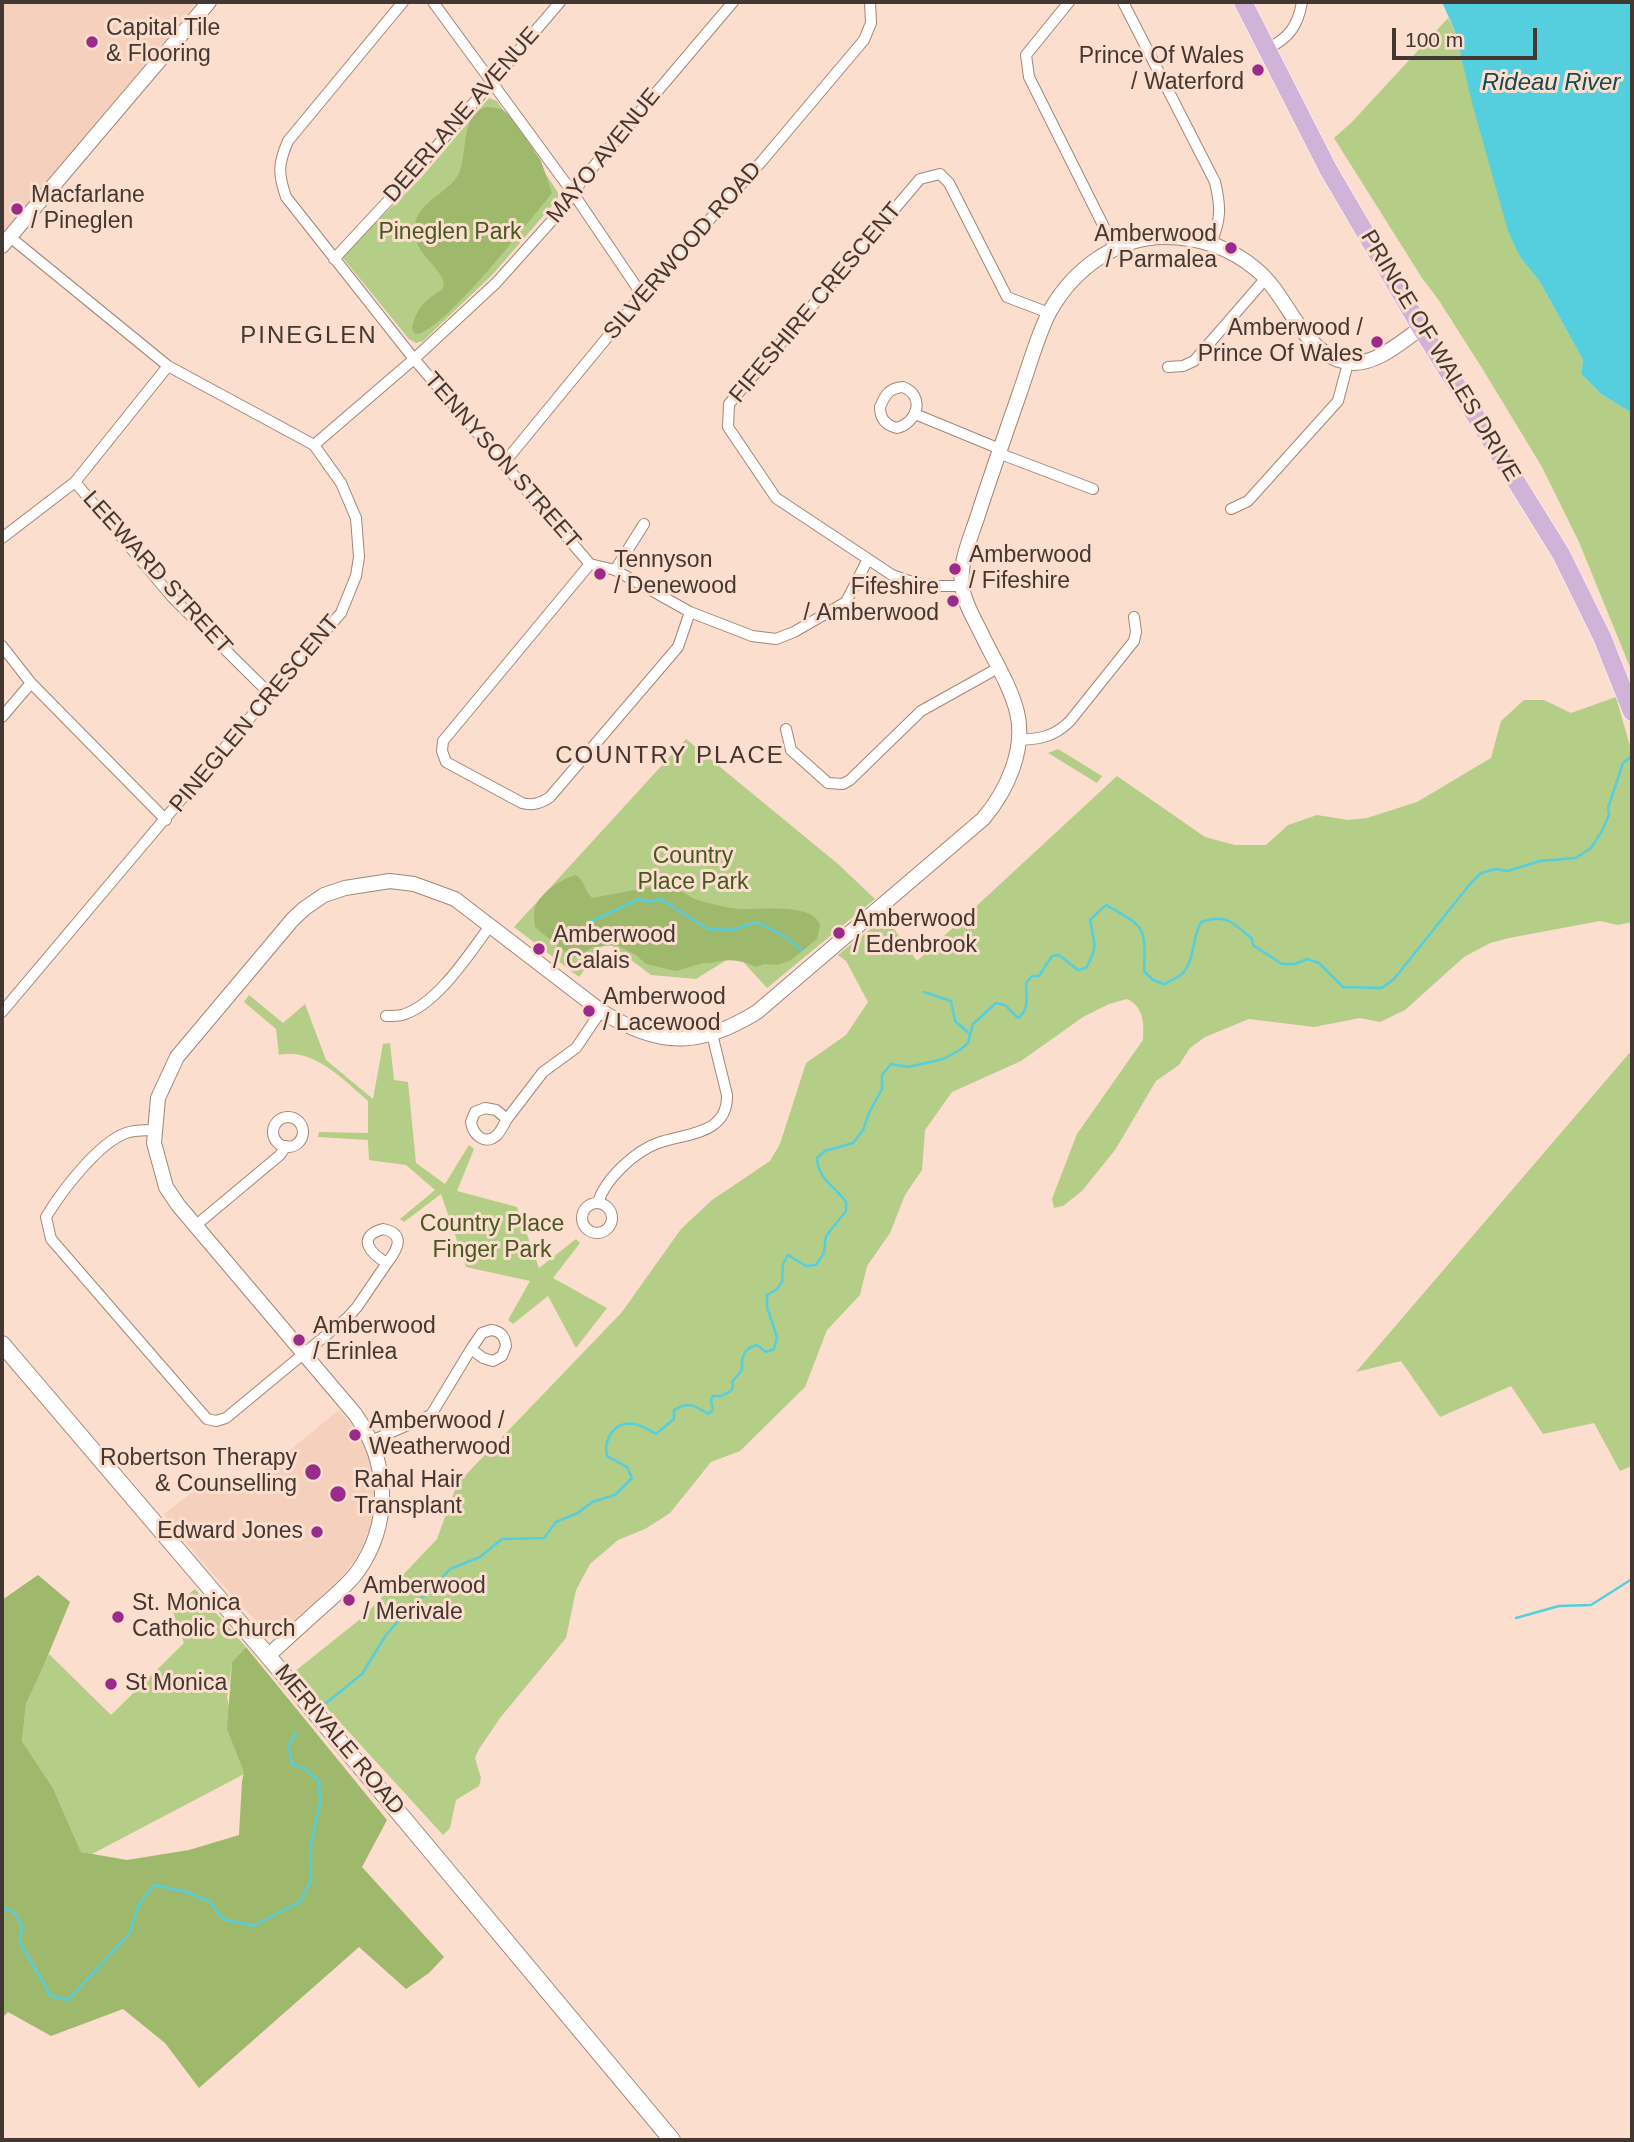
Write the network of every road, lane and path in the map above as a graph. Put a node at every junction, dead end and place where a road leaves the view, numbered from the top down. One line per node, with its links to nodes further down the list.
1 (209, 2): 14 (street)
2 (403, 2): 17 (street, TENNYSON STREET)
3 (433, 2): 12 (street)
4 (561, 2): 12 (street, DEERLANE AVENUE)
5 (733, 2): 13 (street, MAYO AVENUE)
6 (870, 2): 19 (street, SILVERWOOD ROAD)
7 (1069, 2): 16 (street)
8 (1123, 2): 15 (street)
9 (1243, 2): 11 (main road, PRINCE OF WALES DRIVE)
10 (1302, 2): 11 (street)
11 (1267, 49): 21 (main road, PRINCE OF WALES DRIVE)
12 (491, 82): 13 (street); 17 (street, DEERLANE AVENUE)
13 (572, 193): 19 (street); 22 (street, MAYO AVENUE)
14 (6, 242): 24 (street, PINEGLEN CRESCENT)
15 (1211, 243): 16 (street); 18 (street)
16 (1115, 249): 20 (street)
17 (334, 259): 22 (street, TENNYSON STREET)
18 (1266, 278): 23 (street); 25 (street)
19 (642, 295): 29 (street, SILVERWOOD ROAD)
20 (1049, 313): 28 (street); 35 (street, FIFESHIRE CRESCENT)
21 (1421, 328): 23 (street); 45 (main road, PRINCE OF WALES DRIVE)
22 (414, 359): 27 (street, MAYO AVENUE); 29 (street, TENNYSON STREET)
23 (1348, 363): 32 (street)
24 (169, 366): 27 (street, PINEGLEN CRESCENT); 30 (street)
25 (1167, 367)
26 (915, 414): 28 (street)
27 (314, 445): 44 (street, PINEGLEN CRESCENT)
28 (999, 451): 31 (street); 38 (street)
29 (504, 463): 36 (street, TENNYSON STREET)
30 (75, 482): 34 (street); 44 (street, LEEWARD STREET)
31 (1093, 489)
32 (1231, 509)
33 (644, 524): 37 (street)
34 (2, 538)
35 (868, 559): 38 (street, FIFESHIRE CRESCENT); 39 (street, TENNYSON STREET)
36 (590, 564): 37 (street, TENNYSON STREET); 39 (street)
37 (615, 570): 39 (street, TENNYSON STREET)
38 (962, 586): 42 (street)
39 (690, 612)
40 (1134, 617): 48 (street)
41 (2, 646): 43 (street)
42 (998, 668): 47 (street); 48 (street)
43 (31, 683): 46 (street); 49 (street)
44 (270, 694): 49 (street, PINEGLEN CRESCENT)
45 (1632, 712)
46 (2, 716)
47 (786, 729)
48 (1018, 740): 54 (street)
49 (166, 820): 52 (street, PINEGLEN CRESCENT)
50 (490, 926): 51 (street); 53 (street); 56 (street)
51 (601, 1011): 54 (street); 55 (street)
52 (2, 1012)
53 (386, 1016)
54 (712, 1034): 58 (street)
55 (507, 1119)
56 (154, 1130): 59 (street); 63 (street)
57 (286, 1146): 59 (street)
58 (597, 1203)
59 (195, 1226): 63 (street)
60 (387, 1263): 63 (street)
61 (2, 1344): 65 (main road, MERIVALE ROAD)
62 (471, 1349): 64 (street)
63 (304, 1353): 64 (street)
64 (371, 1441): 65 (street)
65 (268, 1656): 66 (main road, MERIVALE ROAD)
66 (672, 2140)

